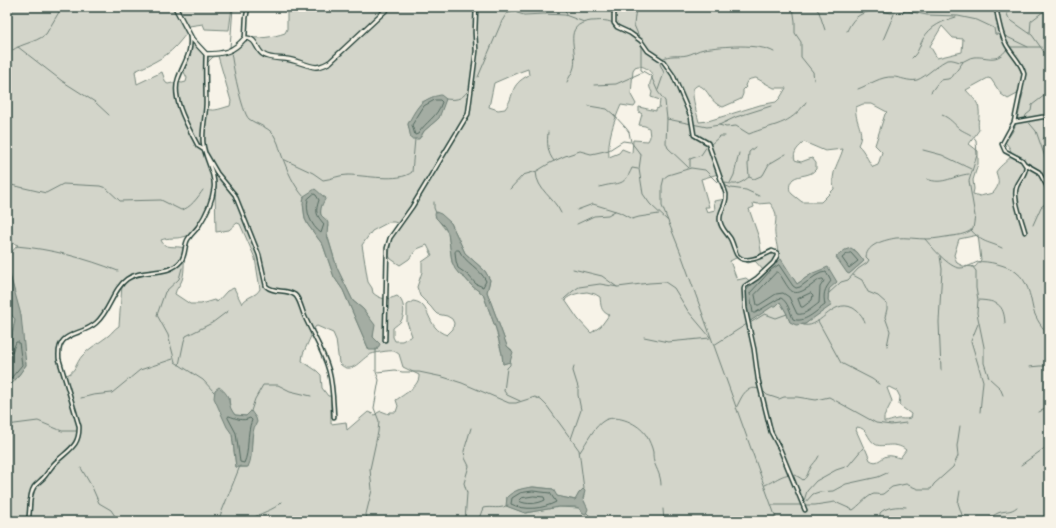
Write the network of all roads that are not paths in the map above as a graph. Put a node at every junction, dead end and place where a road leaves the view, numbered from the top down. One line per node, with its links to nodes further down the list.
1 (175, 7): 7 (street)
2 (248, 7): 8 (street)
3 (389, 7): 8 (street)
4 (476, 7): 16 (street)
5 (614, 7): 18 (street)
6 (996, 7): 11 (street)
7 (189, 33): 9 (street); 12 (street)
8 (245, 38): 9 (street)
9 (206, 54): 12 (street)
10 (1049, 119): 11 (street)
11 (1014, 122): 13 (street)
12 (204, 150): 17 (street); 19 (street)
13 (1025, 164): 14 (street); 15 (street)
14 (1049, 190)
15 (1025, 232)
16 (385, 340)
17 (334, 417)
18 (805, 510)
19 (28, 521)

